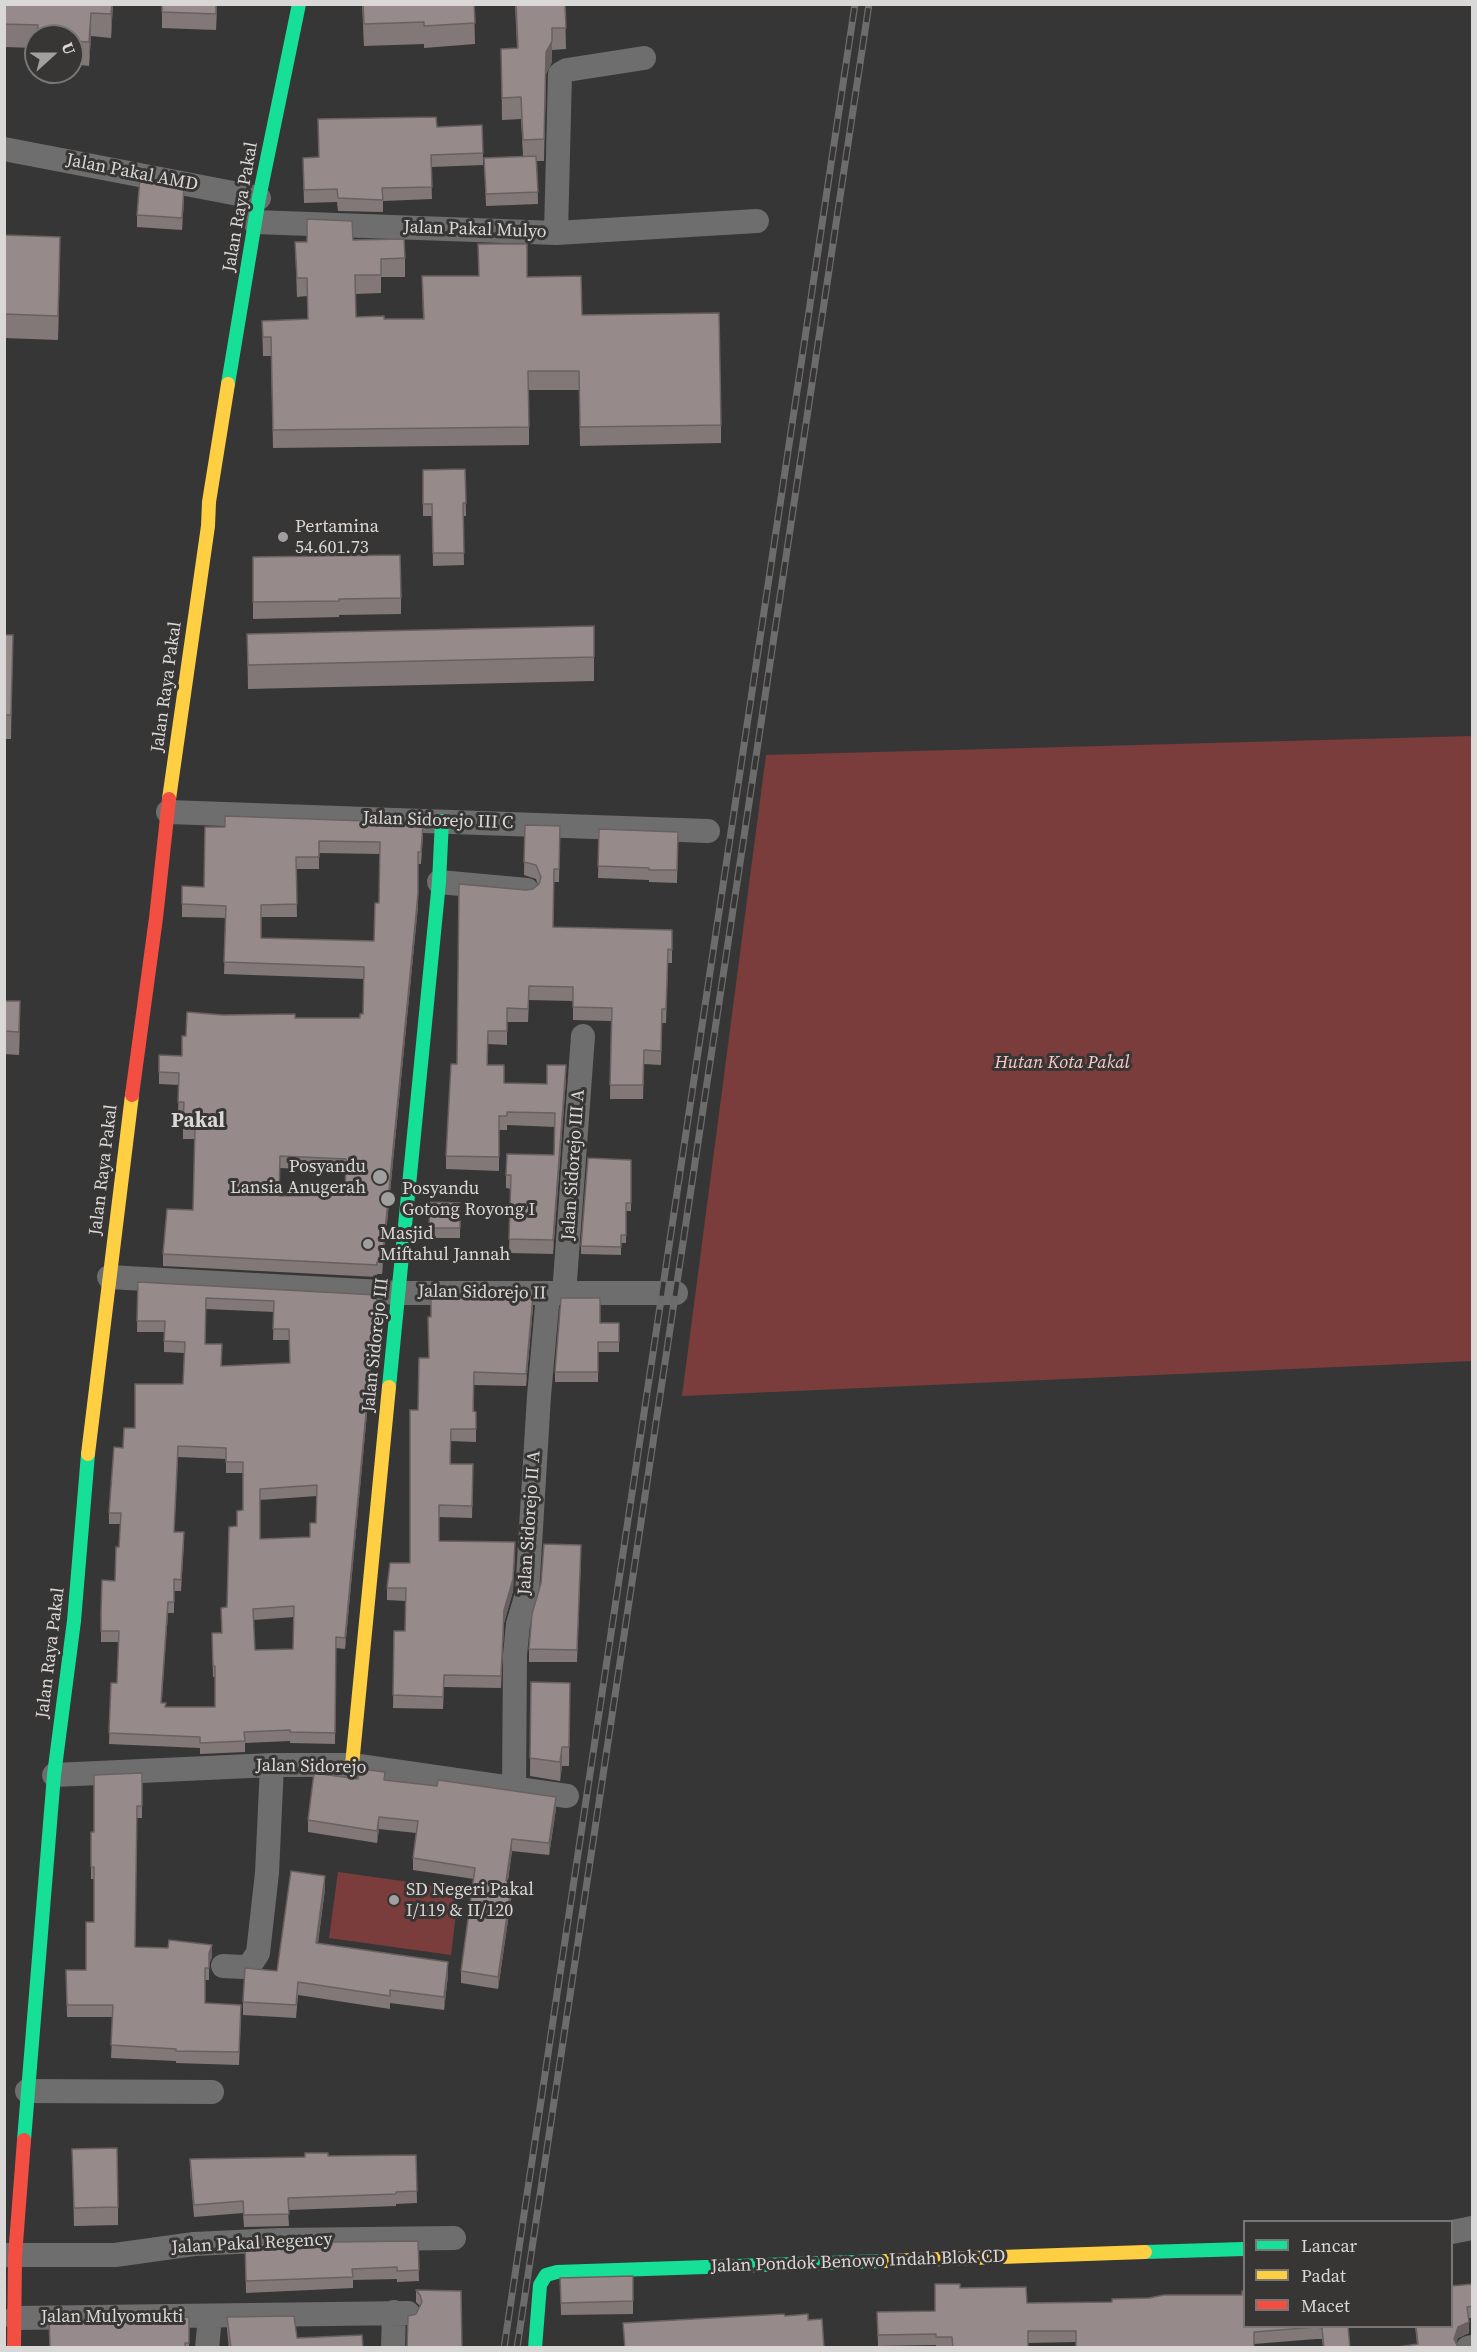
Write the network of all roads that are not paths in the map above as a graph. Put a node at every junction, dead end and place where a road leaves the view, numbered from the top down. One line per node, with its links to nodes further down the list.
1 (299, 4): 4 (main road, Jalan Raya Pakal)
2 (644, 58): 7 (street, Jalan Pakal Mulyo)
3 (4, 149): 4 (street, Jalan Pakal AMD)
4 (259, 198): 6 (main road, Jalan Raya Pakal)
5 (757, 221): 7 (street)
6 (255, 222): 7 (street, Jalan Pakal Mulyo); 8 (main road, Jalan Raya Pakal)
7 (556, 233)
8 (168, 812): 9 (street, Jalan Sidorejo III C); 14 (main road, Jalan Raya Pakal)
9 (442, 821): 10 (street, Jalan Sidorejo III C); 11 (main road, Jalan Sidorejo III)
10 (708, 831)
11 (440, 882): 12 (street); 15 (main road, Jalan Sidorejo III)
12 (527, 890)
13 (583, 1035): 17 (street, Jalan Sidorejo III A)
14 (109, 1277): 15 (street, Jalan Sidorejo II); 20 (main road, Jalan Raya Pakal)
15 (400, 1293): 17 (street, Jalan Sidorejo II); 19 (main road, Jalan Sidorejo III)
16 (676, 1293): 17 (street, Jalan Sidorejo II)
17 (556, 1294): 21 (street, Jalan Sidorejo II A)
18 (272, 1765): 19 (street, Jalan Sidorejo); 20 (street, Jalan Sidorejo); 23 (street)
19 (352, 1765): 21 (street, Jalan Sidorejo)
20 (54, 1775): 24 (main road, Jalan Raya Pakal)
21 (514, 1788): 22 (street, Jalan Sidorejo)
22 (567, 1796)
23 (223, 1966)
24 (27, 2091): 25 (street); 26 (main road, Jalan Raya Pakal)
25 (212, 2092)
26 (15, 2123): 31 (main road, Jalan Raya Pakal)
27 (1473, 2228): 28 (street)
28 (1453, 2232)
29 (454, 2238): 31 (street, Jalan Pakal Regency)
30 (1243, 2249): 38 (main road, Jalan Pondok Benowo Indah Blok CD)
31 (10, 2255): 33 (main road, Jalan Raya Pakal)
32 (210, 2317): 33 (street, Jalan Mulyomukti); 36 (street, Jalan Mulyomukti); 37 (street, Jalan Mulyomukti)
33 (15, 2318): 35 (main road, Jalan Raya Pakal)
34 (1473, 2347): 39 (street)
35 (14, 2348)
36 (207, 2348)
37 (393, 2348)
38 (536, 2348)
39 (1468, 2348)

